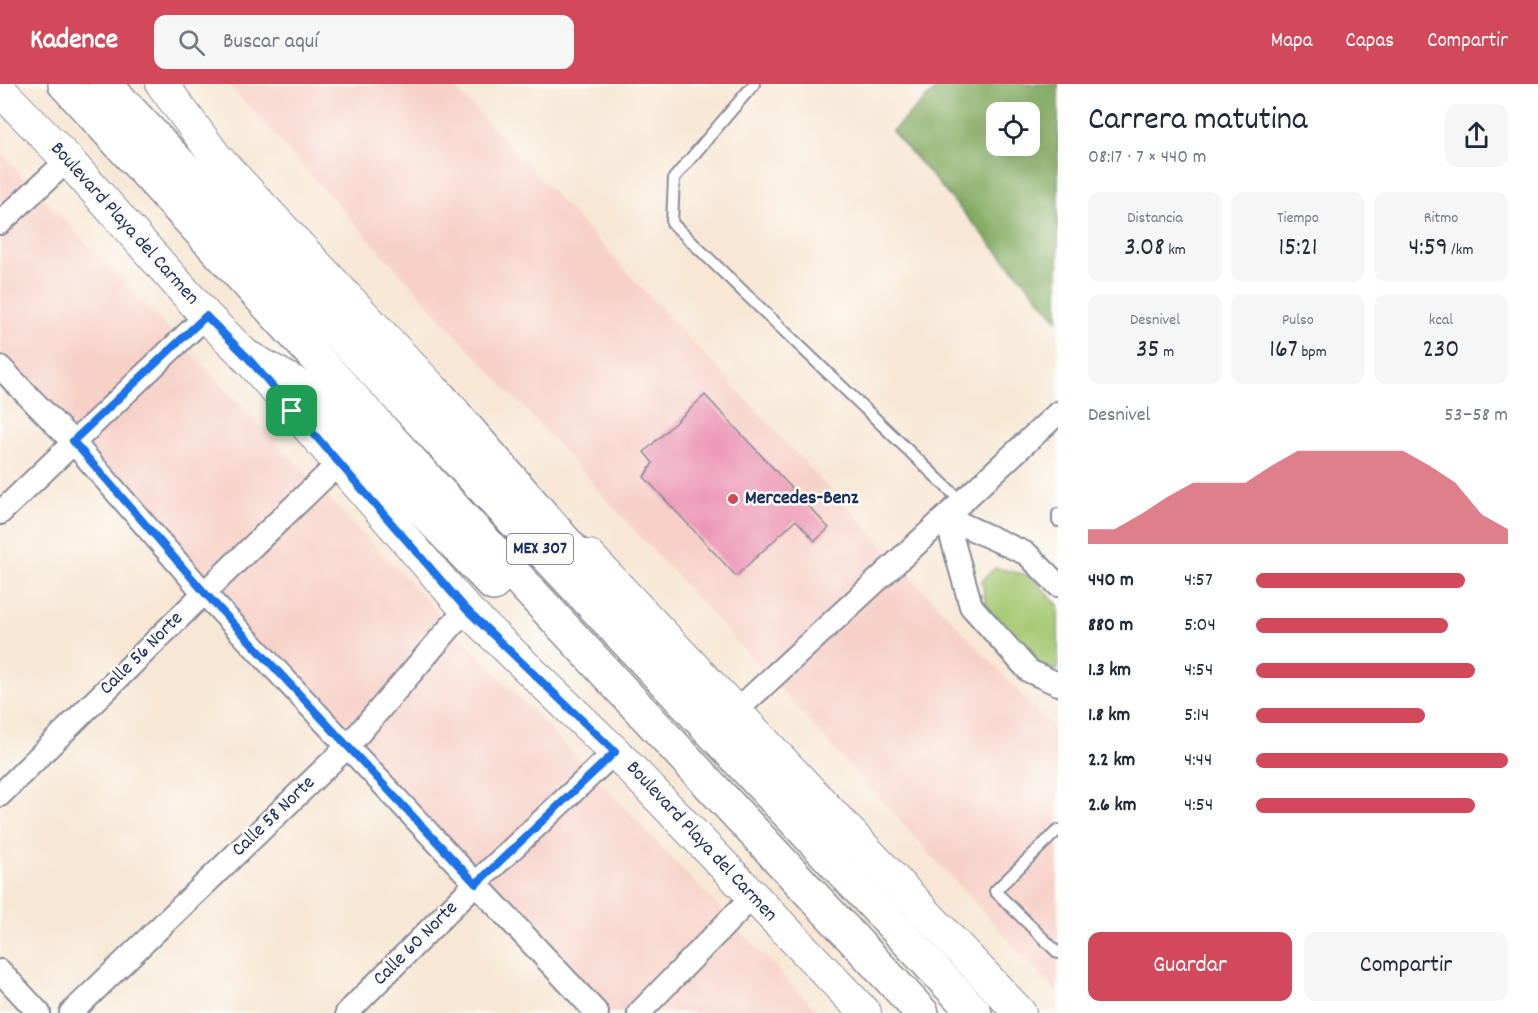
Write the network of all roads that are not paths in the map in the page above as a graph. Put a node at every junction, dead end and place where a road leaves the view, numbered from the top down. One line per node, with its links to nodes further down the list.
1 (65, 84): 31 (highway, MEX 307)
2 (105, 84): 28 (highway, MEX 307)
3 (162, 84): 11 (main road)
4 (754, 84): 15 (lane)
5 (0, 90): 6 (main road, Boulevard Playa del Carmen)
6 (68, 160): 7 (street); 8 (main road, Boulevard Playa del Carmen)
7 (0, 223)
8 (206, 316): 9 (main road, Boulevard Playa del Carmen); 13 (street)
9 (247, 357): 14 (main road, Boulevard Playa del Carmen); 31 (highway)
10 (0, 367): 13 (street)
11 (437, 394): 23 (main road); 28 (highway)
12 (1058, 413): 15 (street)
13 (73, 441): 16 (street); 20 (street)
14 (338, 464): 20 (street, Calle 56 Norte); 21 (main road, Boulevard Playa del Carmen)
15 (954, 509): 19 (street); 22 (street); 23 (street)
16 (0, 513)
17 (1058, 514): 18 (lane)
18 (1058, 521)
19 (1058, 585)
20 (204, 592): 24 (street); 26 (street, Calle 56 Norte)
21 (466, 609): 24 (street, Calle 58 Norte); 25 (main road, Boulevard Playa del Carmen)
22 (1058, 684)
23 (736, 711): 42 (main road)
24 (348, 746): 29 (street); 35 (street, Calle 58 Norte)
25 (615, 752): 29 (street, Calle 60 Norte); 30 (main road, Boulevard Playa del Carmen)
26 (0, 795)
27 (1058, 830): 32 (lane)
28 (835, 864): 41 (highway, MEX 307)
29 (476, 884): 36 (street, Calle 60 Norte); 37 (street)
30 (752, 897): 38 (street); 39 (main road, Boulevard Playa del Carmen)
31 (832, 916): 40 (highway, MEX 307)
32 (1058, 953)
33 (0, 971): 34 (street)
34 (39, 1013)
35 (70, 1013)
36 (347, 1013)
37 (597, 1013)
38 (639, 1013)
39 (865, 1013)
40 (922, 1013)
41 (975, 1013)
42 (1020, 1013)

